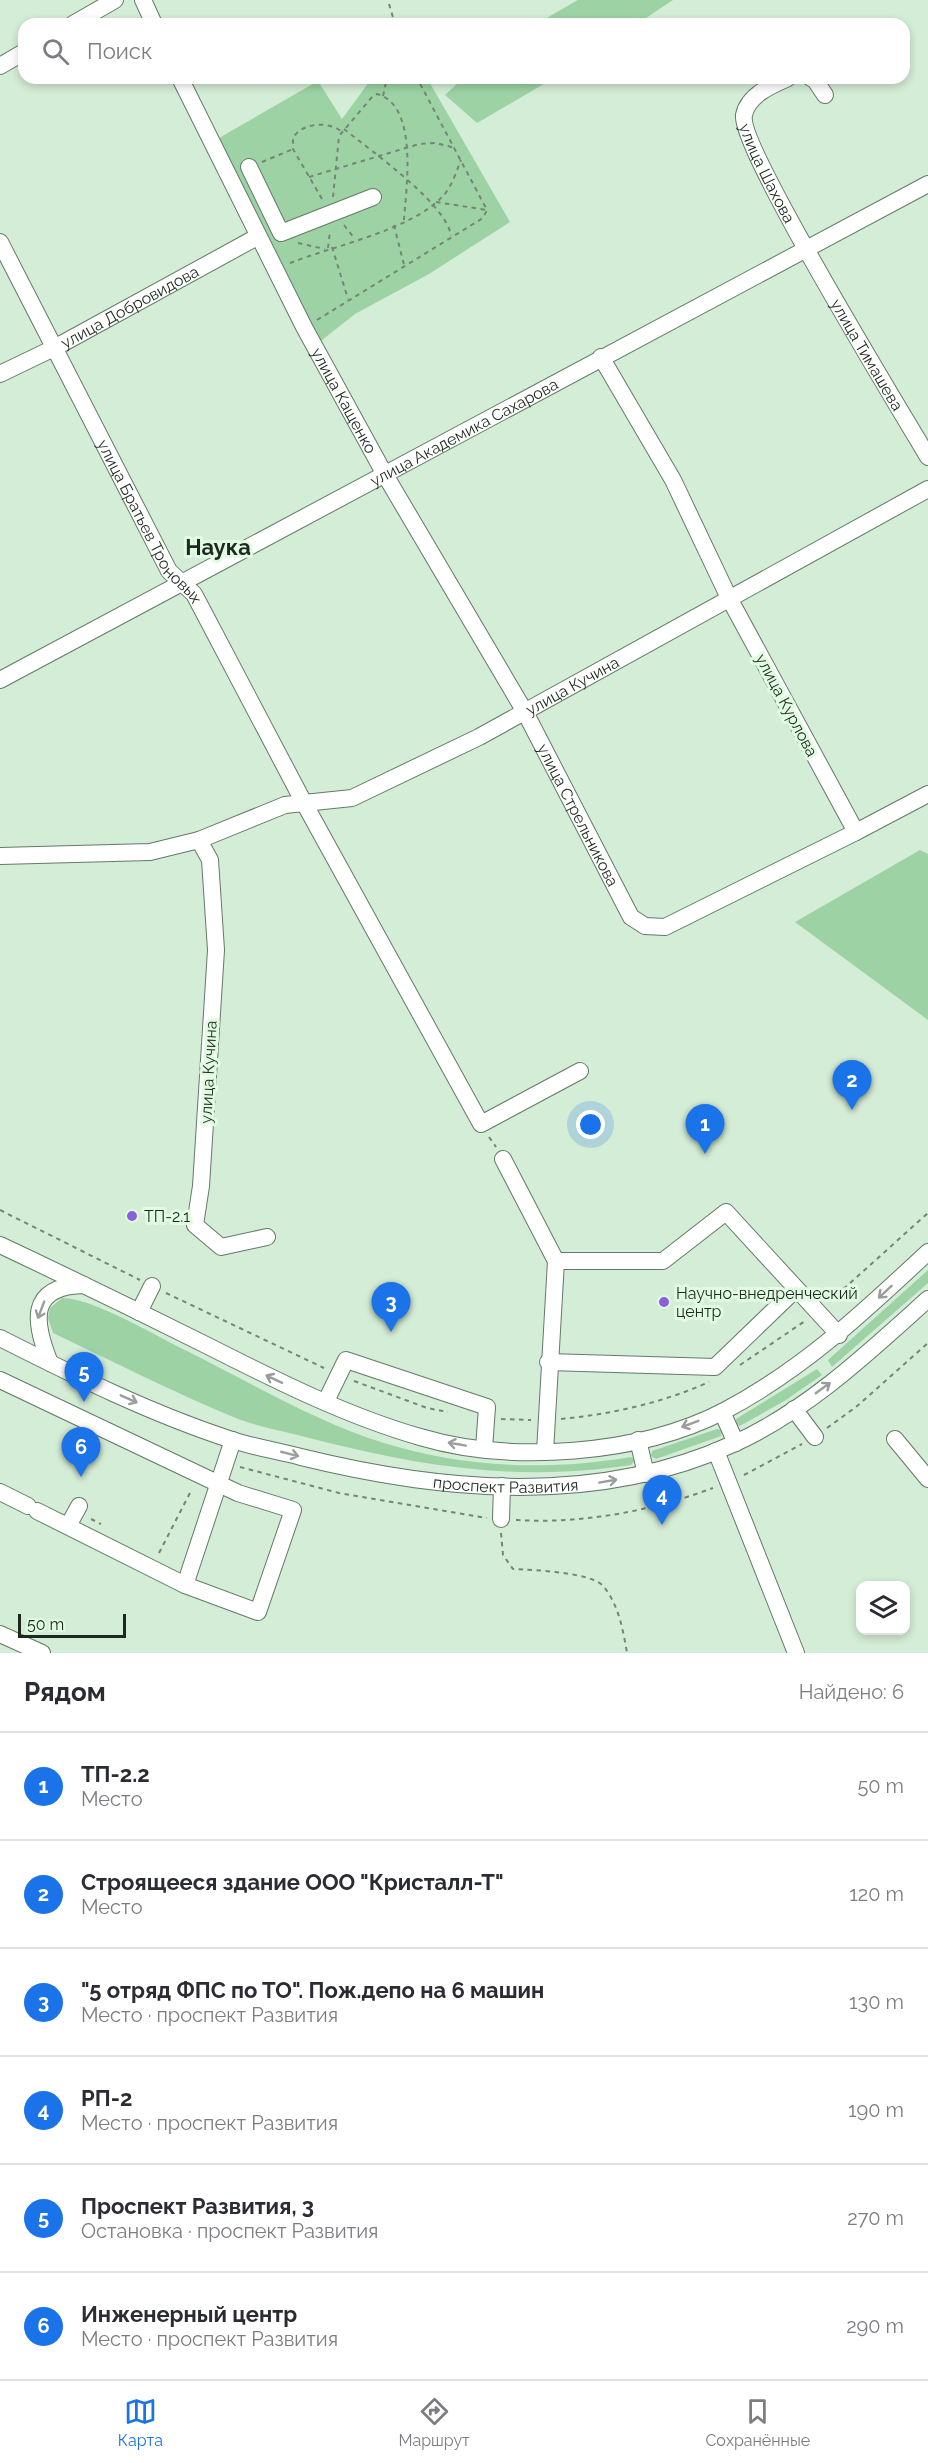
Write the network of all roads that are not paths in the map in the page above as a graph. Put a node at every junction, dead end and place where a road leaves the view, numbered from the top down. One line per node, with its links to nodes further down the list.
1 (115, 0): 3 (street)
2 (142, 0): 4 (street)
3 (84, 18)
4 (151, 18)
5 (18, 56): 6 (street)
6 (0, 66)
7 (183, 84): 14 (street, улица Кащенко)
8 (776, 84): 16 (street, улица Шахова)
9 (818, 84): 10 (street)
10 (825, 95)
11 (249, 167): 13 (street)
12 (928, 184): 16 (street, улица Академика Сахарова)
13 (373, 197)
14 (257, 237): 17 (street, улица Добровидова); 21 (street, улица Кащенко)
15 (0, 242): 17 (street, улица Братьев Троновых)
16 (807, 250): 18 (street, улица Академика Сахарова); 20 (street, улица Тимашева)
17 (56, 347): 19 (street, улица Добровидова); 23 (street, улица Братьев Троновых)
18 (601, 357): 21 (street, улица Академика Сахарова); 24 (street, улица Курлова)
19 (0, 374)
20 (928, 457)
21 (384, 473): 23 (street, улица Академика Сахарова); 26 (street, улица Кащенко)
22 (928, 489): 24 (street, улица Кучина)
23 (182, 583): 25 (street, улица Академика Сахарова); 28 (street, улица Братьев Троновых)
24 (729, 598): 26 (street, улица Кучина); 29 (street, улица Курлова)
25 (0, 680)
26 (525, 712): 28 (street, улица Кучина); 29 (street, улица Стрельникова)
27 (928, 794): 29 (street)
28 (303, 801): 30 (street, улица Кучина); 32 (street, улица Братьев Троновых)
29 (856, 832)
30 (199, 840): 31 (street, улица Кучина); 34 (street, улица Кучина)
31 (0, 856)
32 (580, 1071)
33 (503, 1159): 37 (street)
34 (267, 1237)
35 (0, 1245): 38 (street, проспект Развития)
36 (928, 1252): 43 (street, проспект Развития, one-way to 43)
37 (556, 1261): 40 (street); 45 (street)
38 (85, 1285): 42 (street, проспект Развития); 46 (street, one-way to 46)
39 (152, 1286): 42 (street)
40 (796, 1289): 43 (street); 45 (street)
41 (928, 1299): 49 (street, проспект Развития, one-way to 41)
42 (139, 1312): 48 (street, проспект Развития, one-way to 42)
43 (839, 1335): 50 (street, проспект Развития)
44 (0, 1338): 46 (street, проспект Развития)
45 (548, 1362): 58 (street)
46 (50, 1363): 53 (street, проспект Развития, one-way to 53)
47 (0, 1380): 61 (street)
48 (326, 1401): 56 (street, проспект Развития, one-way to 48); 56 (street)
49 (794, 1409): 51 (street); 55 (street, проспект Развития)
50 (722, 1412): 54 (street, проспект Развития, one-way to 54); 55 (street)
51 (815, 1437)
52 (895, 1438): 60 (street)
53 (233, 1440): 61 (street); 62 (street, проспект Развития, one-way to 62)
54 (638, 1440): 58 (street, проспект Развития); 59 (street)
55 (736, 1443): 57 (street, проспект Развития)
56 (484, 1449): 58 (street, проспект Развития)
57 (716, 1451): 59 (street, проспект Развития); 70 (street)
58 (545, 1452)
59 (646, 1474): 62 (street, проспект Развития, one-way to 59)
60 (928, 1479)
61 (219, 1484): 67 (street); 67 (street)
62 (502, 1486): 65 (street)
63 (0, 1492): 66 (street)
64 (79, 1506): 66 (street)
65 (501, 1519)
66 (68, 1526): 67 (street)
67 (185, 1585)
68 (0, 1634): 69 (street)
69 (42, 1653)
70 (796, 1653)

